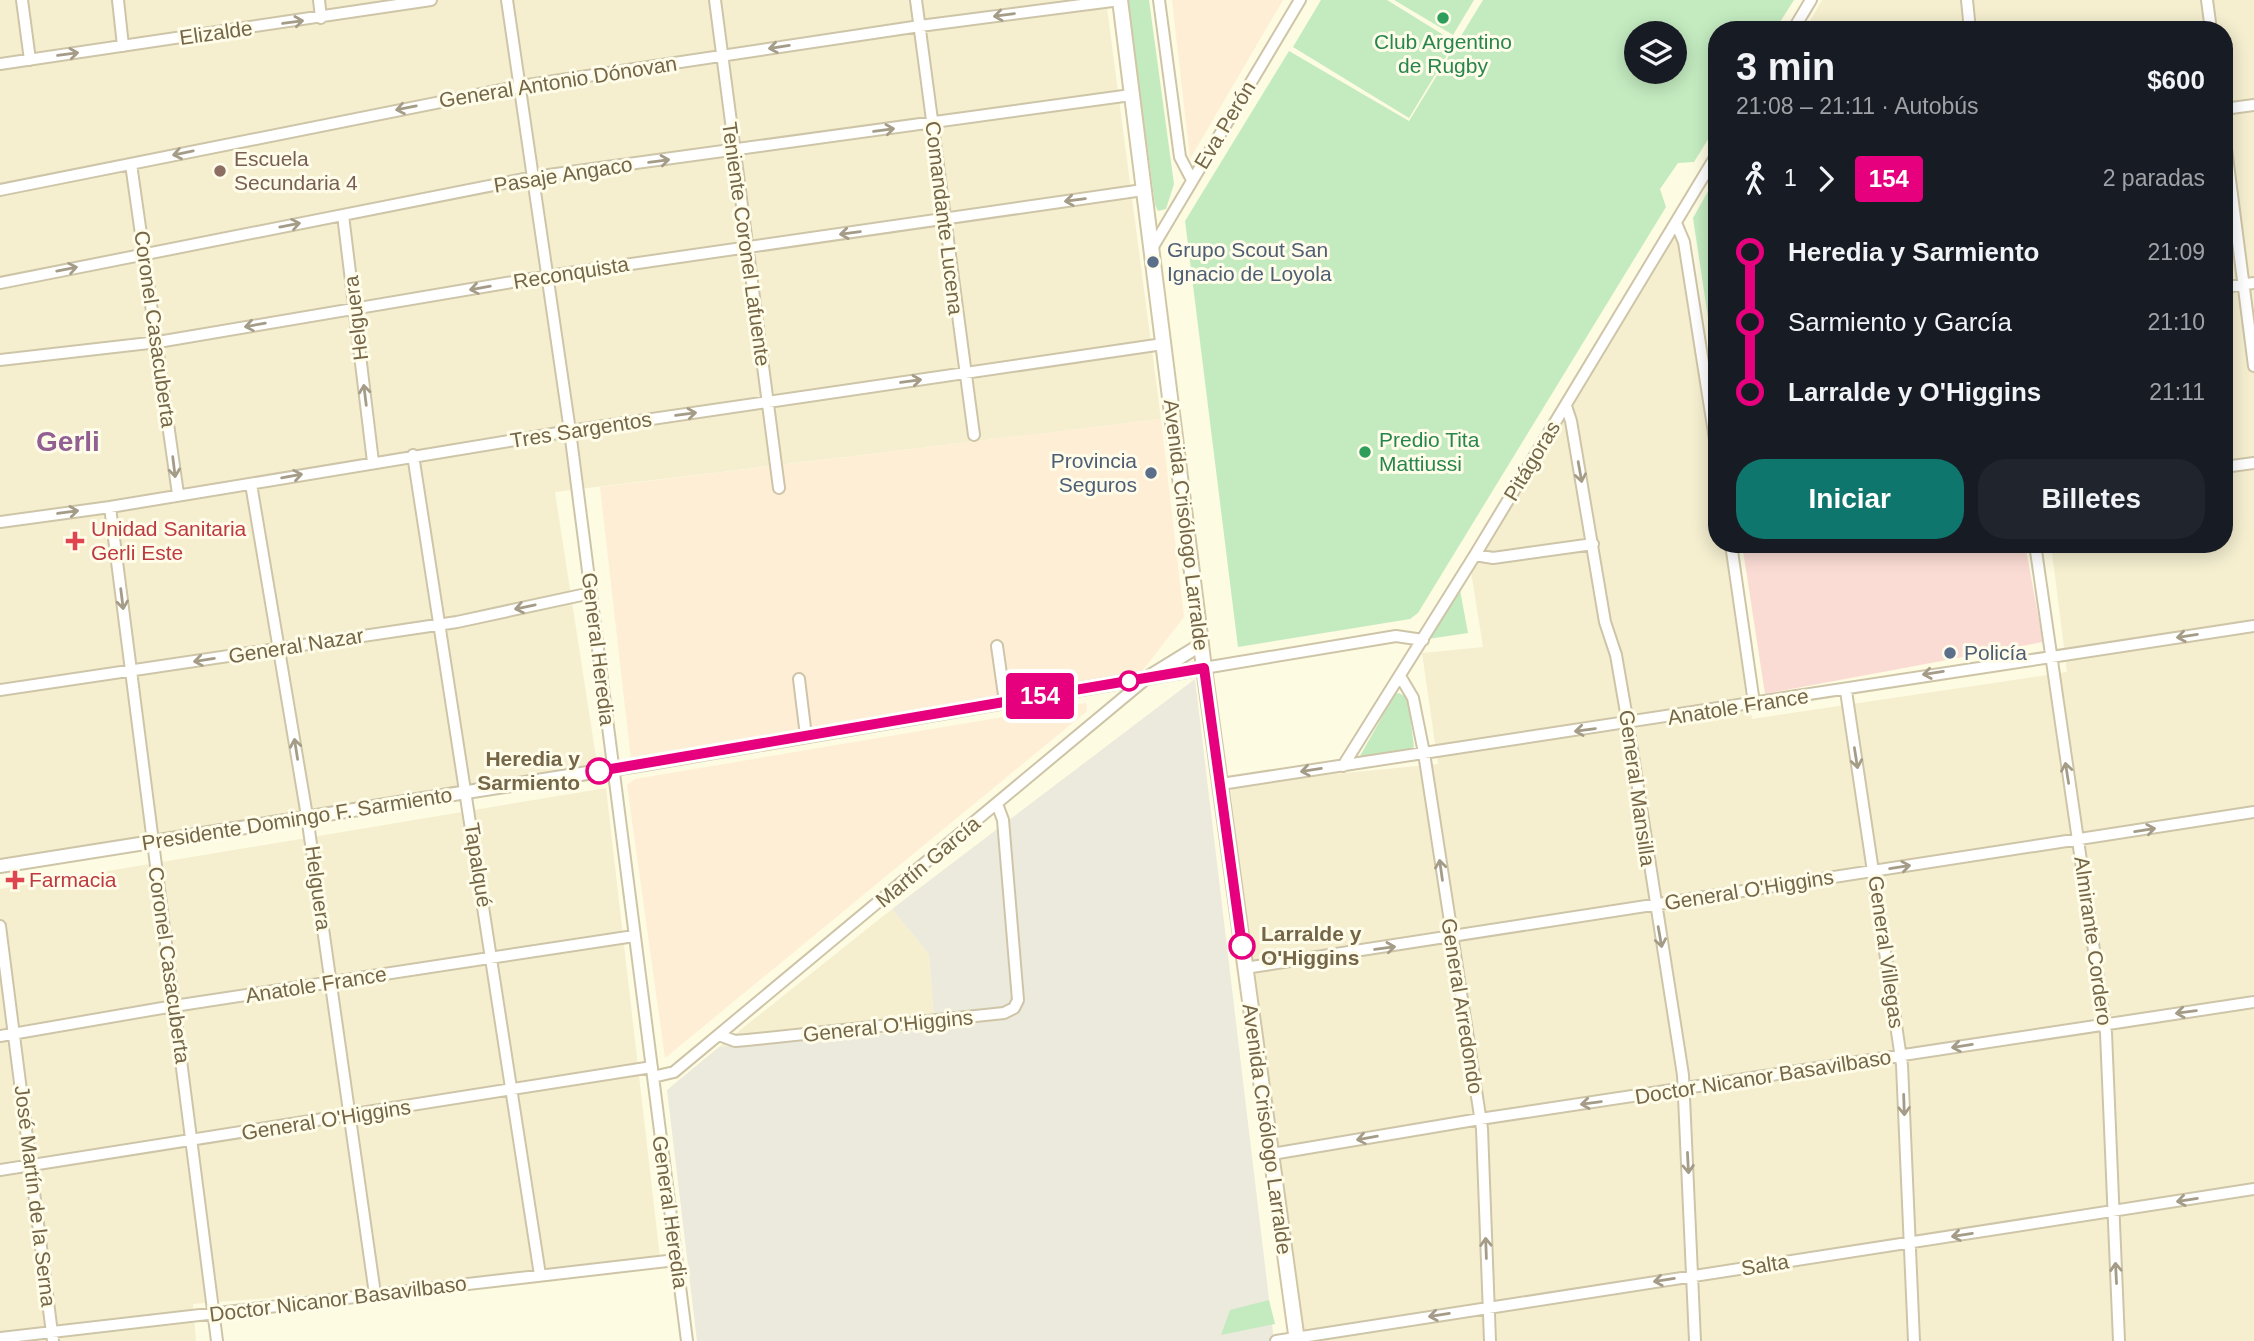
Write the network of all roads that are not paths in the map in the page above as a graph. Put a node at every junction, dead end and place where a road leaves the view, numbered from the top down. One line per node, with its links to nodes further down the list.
1 (22, 0): 21 (street)
2 (118, 0): 19 (street)
3 (319, 0): 14 (street)
4 (431, 0): 14 (street, Elizalde)
5 (507, 0): 23 (street, General Heredia)
6 (715, 0): 20 (street, Teniente Coronel Lafuente)
7 (916, 0): 18 (street, Comandante Lucena)
8 (1121, 0): 18 (street, General Antonio Dónovan, one-way to 18); 24 (main road, Avenida Crisólogo Larralde)
9 (1159, 0): 32 (street)
10 (1300, 0): 32 (street, Eva Perón)
11 (1811, 0): 15 (street)
12 (1967, 0): 16 (street)
13 (2207, 0): 17 (street)
14 (321, 18): 19 (street, Elizalde, one-way to 14)
15 (1798, 21)
16 (1969, 21)
17 (2210, 21)
18 (919, 26): 20 (street, General Antonio Dónovan, one-way to 20); 27 (street, Comandante Lucena)
19 (123, 46): 21 (street, Elizalde, one-way to 19)
20 (721, 56): 23 (street, General Antonio Dónovan); 28 (street, Teniente Coronel Lafuente)
21 (30, 60): 22 (street, Elizalde)
22 (0, 64)
23 (521, 86): 29 (street, General Antonio Dónovan, one-way to 29); 31 (street, General Heredia)
24 (1131, 95): 27 (street, Pasaje Angaco); 35 (main road, Avenida Crisólogo Larralde)
25 (2254, 105): 26 (street)
26 (2233, 108)
27 (932, 124): 28 (street, Pasaje Angaco, one-way to 27); 37 (street, Comandante Lucena)
28 (733, 152): 31 (street, Pasaje Angaco, one-way to 28); 39 (street, Teniente Coronel Lafuente)
29 (131, 164): 34 (street, General Antonio Dónovan); 41 (street, Coronel Casacuberta)
30 (1708, 176): 38 (street, Pitágoras)
31 (534, 177): 36 (street, Pasaje Angaco); 42 (street, General Heredia)
32 (1192, 180): 40 (street, Eva Perón)
33 (2233, 187): 44 (street)
34 (0, 190)
35 (1143, 190): 37 (street, Reconquista, one-way to 37); 40 (main road, Avenida Crisólogo Larralde)
36 (343, 215): 41 (street, Pasaje Angaco, one-way to 36); 45 (street, Helguera)
37 (944, 220): 39 (street, Reconquista, one-way to 39); 50 (street, Comandante Lucena)
38 (1676, 223): 51 (street); 53 (street, Pitágoras)
39 (746, 248): 42 (street, Reconquista); 52 (street, Teniente Coronel Lafuente)
40 (1151, 250): 47 (main road, Avenida Crisólogo Larralde)
41 (145, 253): 43 (street, Pasaje Angaco, one-way to 41); 46 (street, Coronel Casacuberta)
42 (548, 276): 45 (street, Reconquista, one-way to 45); 54 (street, General Heredia)
43 (0, 283)
44 (2249, 284): 49 (street)
45 (355, 309): 46 (street, Reconquista, one-way to 46); 57 (street, Helguera, one-way to 45)
46 (158, 342): 48 (street, Reconquista); 62 (street, Coronel Casacuberta, one-way to 62)
47 (1163, 344): 50 (street, Tres Sargentos); 73 (main road, Avenida Crisólogo Larralde)
48 (0, 360)
49 (2254, 366)
50 (964, 373): 52 (street, Tres Sargentos, one-way to 50); 55 (street, Comandante Lucena)
51 (1708, 395)
52 (767, 402): 54 (street, Tres Sargentos, one-way to 52); 61 (street, Teniente Coronel Lafuente)
53 (1566, 405): 65 (street, General Mansilla, one-way to 65); 68 (street, Pitágoras)
54 (570, 431): 56 (street, Tres Sargentos); 69 (street, General Heredia)
55 (974, 435)
56 (413, 455): 57 (street, Tres Sargentos); 70 (street, Tapalqué)
57 (373, 463): 60 (street, Tres Sargentos, one-way to 57)
58 (2254, 463): 59 (street)
59 (2233, 466)
60 (251, 484): 62 (street, Tres Sargentos); 75 (street, Helguera)
61 (779, 488)
62 (178, 494): 63 (street, Tres Sargentos)
63 (110, 507): 64 (street, Tres Sargentos, one-way to 63); 78 (street, Coronel Casacuberta, one-way to 78)
64 (0, 522)
65 (1593, 544): 68 (street); 86 (street, General Mansilla)
66 (1732, 553): 85 (street)
67 (2036, 553): 76 (street, Almirante Cordero)
68 (1475, 555): 72 (street, Pitágoras)
69 (591, 593): 70 (street, General Nazar, one-way to 70); 90 (street, General Heredia)
70 (441, 624): 75 (street, General Nazar); 92 (street, Tapalqué)
71 (2254, 626): 76 (street, Anatole France, one-way to 76)
72 (1423, 640): 77 (street, Presidente Domingo F. Sarmiento); 79 (street, Pitágoras)
73 (1202, 644): 77 (main road, Avenida Crisólogo Larralde); 80 (street, Martín García)
74 (997, 646): 84 (street)
75 (280, 648): 78 (street, General Nazar, one-way to 78); 95 (street, Helguera, one-way to 75)
76 (2049, 657): 83 (street, Anatole France, one-way to 83); 97 (street, Almirante Cordero, one-way to 76)
77 (1209, 668): 80 (street, Presidente Domingo F. Sarmiento); 91 (main road, Avenida Crisólogo Larralde)
78 (131, 671): 82 (street, General Nazar); 96 (street, Coronel Casacuberta)
79 (1400, 676): 88 (street, General Arredondo); 89 (street, Pitágoras)
80 (1147, 678): 84 (street, Presidente Domingo F. Sarmiento); 93 (street, Martín García)
81 (799, 679): 87 (street)
82 (0, 690)
83 (1846, 691): 85 (street, Anatole France); 99 (street, General Villegas, one-way to 99)
84 (1005, 702): 87 (street, Presidente Domingo F. Sarmiento)
85 (1754, 703): 86 (street, Anatole France)
86 (1628, 724): 88 (street, Anatole France, one-way to 88); 100 (street, General Mansilla)
87 (806, 736): 90 (street, Presidente Domingo F. Sarmiento)
88 (1424, 753): 89 (street, Anatole France); 103 (street, General Arredondo, one-way to 88)
89 (1343, 765): 91 (street, Anatole France, one-way to 91)
90 (614, 769): 92 (street, Presidente Domingo F. Sarmiento); 102 (street, General Heredia)
91 (1221, 784): 105 (main road, Avenida Crisólogo Larralde)
92 (466, 793): 95 (street, Presidente Domingo F. Sarmiento); 104 (street, Tapalqué)
93 (997, 804): 111 (street, Martín García); 111 (street, General O'Higgins)
94 (2254, 813): 97 (street, General O'Higgins, one-way to 94)
95 (307, 816): 96 (street, Presidente Domingo F. Sarmiento); 106 (street, Helguera)
96 (152, 841): 98 (street, Presidente Domingo F. Sarmiento); 108 (street, Coronel Casacuberta)
97 (2078, 841): 99 (street, General O'Higgins, one-way to 97); 109 (street, Almirante Cordero)
98 (0, 866)
99 (1874, 871): 100 (street, General O'Higgins); 113 (street, General Villegas)
100 (1654, 905): 103 (street, General O'Higgins); 116 (street, General Mansilla, one-way to 116)
101 (0, 926): 110 (street, José Martín de la Serna)
102 (634, 936): 104 (street, Anatole France); 114 (street, General Heredia)
103 (1451, 938): 105 (street, General O'Higgins, one-way to 103); 118 (street, General Arredondo)
104 (493, 957): 106 (street, Anatole France); 115 (street, Tapalqué)
105 (1245, 968): 120 (main road, Avenida Crisólogo Larralde)
106 (332, 983): 108 (street, Anatole France); 117 (street, Helguera)
107 (2254, 1002): 109 (street, Doctor Nicanor Basavilbaso, one-way to 109)
108 (174, 1006): 110 (street, Anatole France); 119 (street, Coronel Casacuberta)
109 (2105, 1024): 113 (street, Doctor Nicanor Basavilbaso, one-way to 113); 124 (street, Almirante Cordero)
110 (13, 1034): 112 (street, Anatole France); 121 (street, José Martín de la Serna)
111 (719, 1035): 114 (street, Martín García)
112 (0, 1036)
113 (1901, 1055): 116 (street, Doctor Nicanor Basavilbaso); 125 (street, General Villegas, one-way to 125)
114 (652, 1072): 115 (street, General O'Higgins); 126 (street, General Heredia)
115 (513, 1088): 117 (street, General O'Higgins); 127 (street, Tapalqué)
116 (1685, 1090): 118 (street, Doctor Nicanor Basavilbaso, one-way to 118); 128 (street, General Mansilla, one-way to 128)
117 (352, 1116): 119 (street, General O'Higgins); 129 (street, Helguera)
118 (1480, 1119): 120 (street, Doctor Nicanor Basavilbaso, one-way to 120); 130 (street, General Arredondo, one-way to 118)
119 (192, 1141): 121 (street, General O'Higgins); 131 (street, Coronel Casacuberta)
120 (1272, 1154): 134 (main road, Avenida Crisólogo Larralde)
121 (32, 1165): 122 (street, General O'Higgins); 132 (street, José Martín de la Serna)
122 (0, 1170)
123 (2254, 1189): 124 (street, Salta, one-way to 124)
124 (2113, 1212): 125 (street, Salta, one-way to 125); 141 (street, Almirante Cordero, one-way to 124)
125 (1909, 1243): 128 (street, Salta); 140 (street, General Villegas)
126 (676, 1259): 127 (street, Doctor Nicanor Basavilbaso); 136 (street, General Heredia)
127 (540, 1275): 129 (street, Doctor Nicanor Basavilbaso)
128 (1693, 1276): 130 (street, Salta, one-way to 130); 139 (street, General Mansilla)
129 (375, 1294): 131 (street, Doctor Nicanor Basavilbaso)
130 (1488, 1308): 134 (street, Salta, one-way to 134); 138 (street, General Arredondo)
131 (213, 1314): 132 (street, Doctor Nicanor Basavilbaso); 135 (street, Coronel Casacuberta)
132 (52, 1337): 133 (street, Doctor Nicanor Basavilbaso)
133 (0, 1338)
134 (1297, 1339): 137 (street, Salta)
135 (217, 1341)
136 (688, 1341)
137 (1276, 1341)
138 (1490, 1341)
139 (1695, 1341)
140 (1914, 1341)
141 (2119, 1341)

